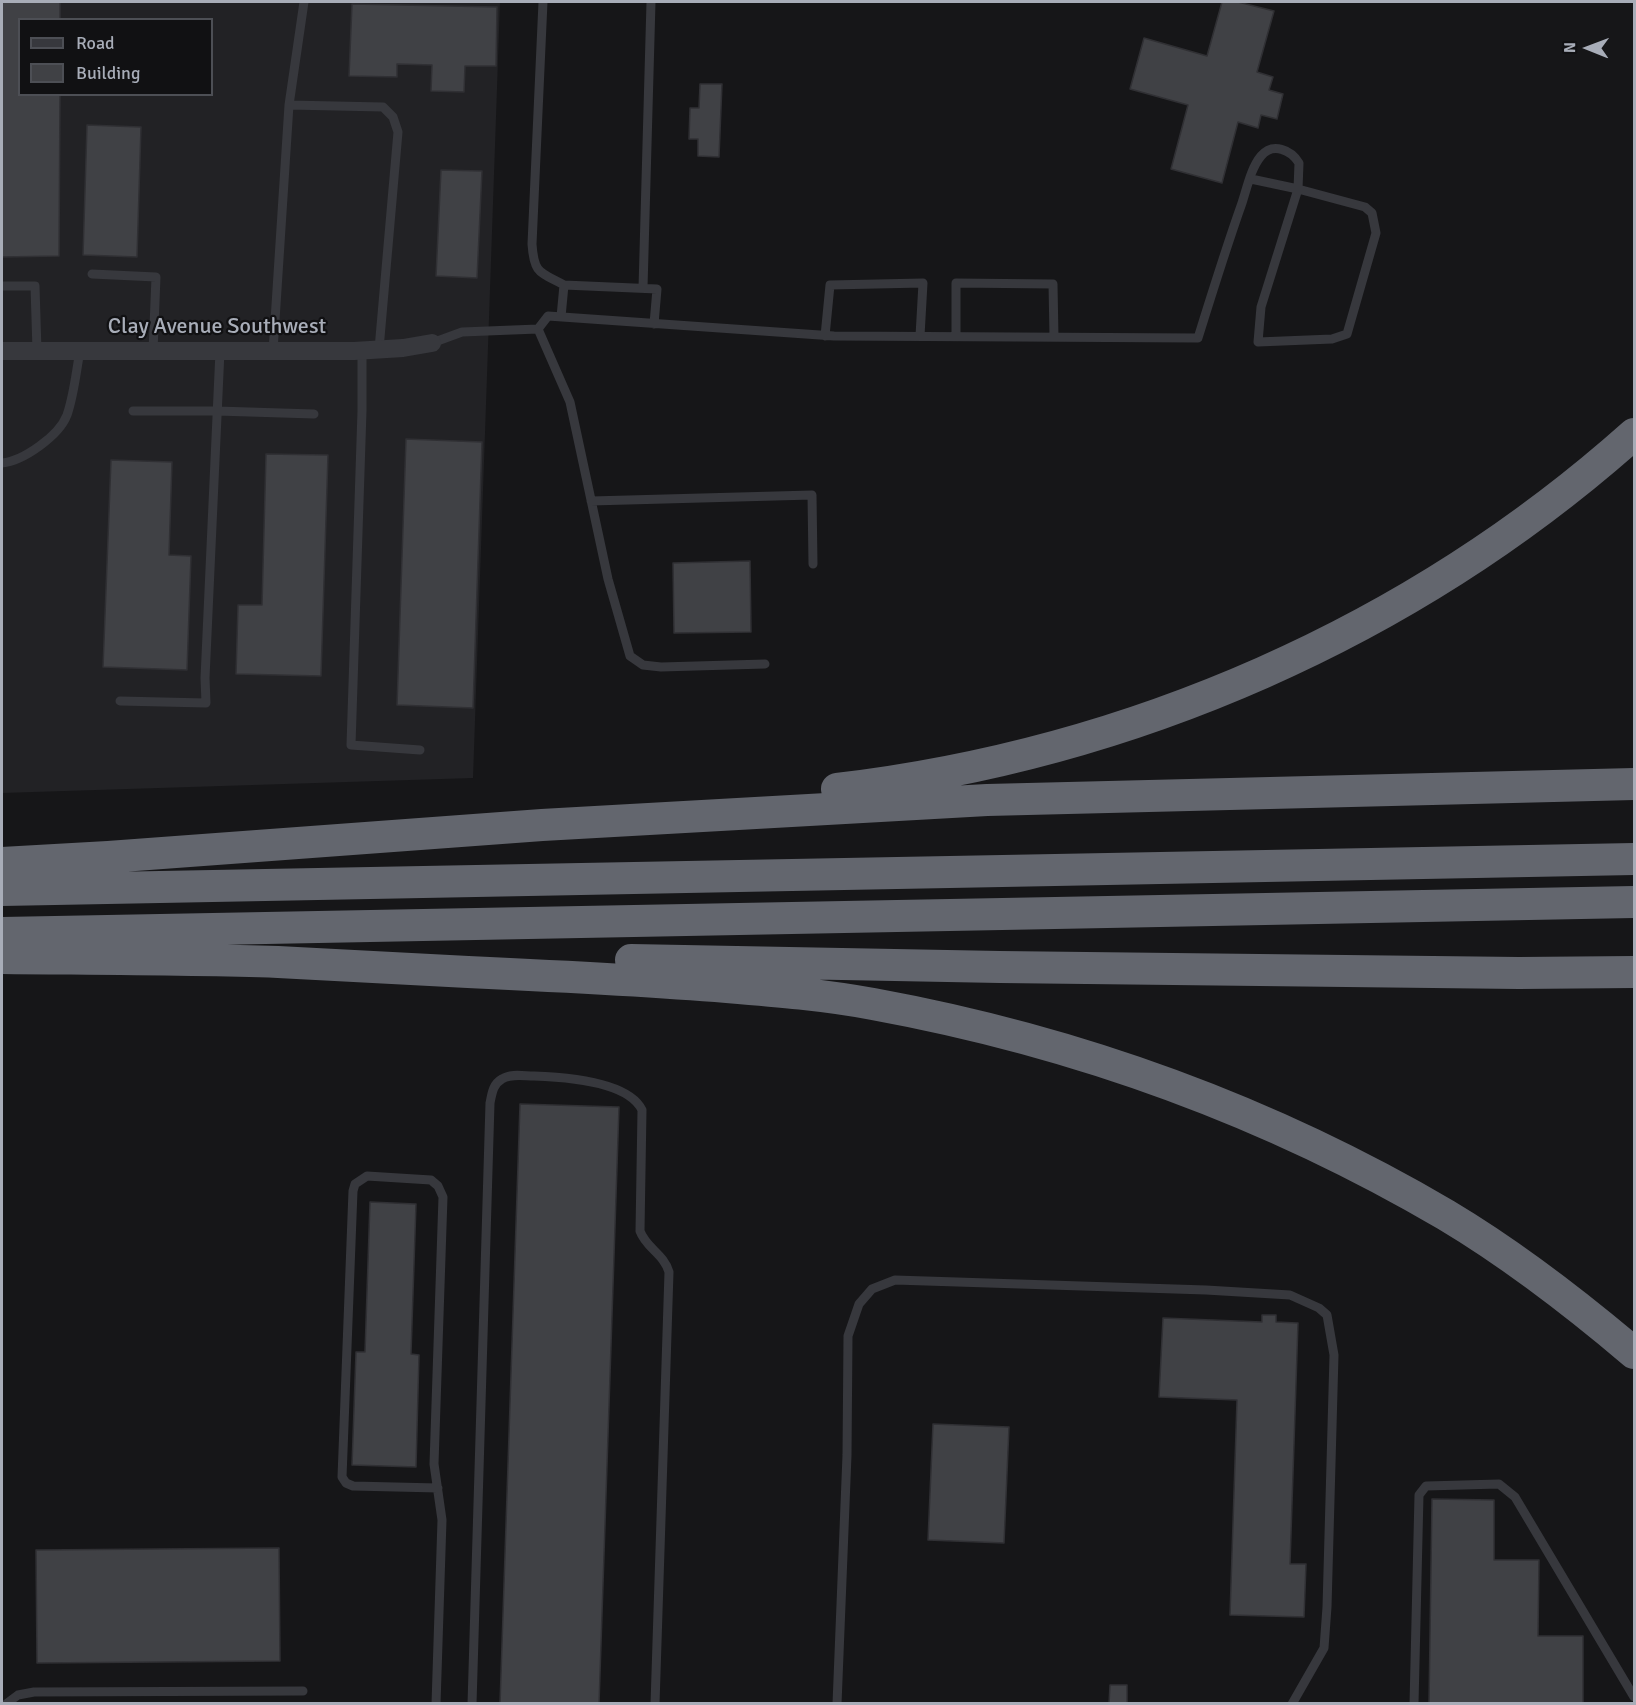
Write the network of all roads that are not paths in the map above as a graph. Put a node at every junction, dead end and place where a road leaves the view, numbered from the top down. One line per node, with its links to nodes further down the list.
1 (304, 2): 4 (lane)
2 (543, 2): 8 (lane)
3 (651, 2): 10 (lane)
4 (288, 105): 19 (lane); 25 (lane)
5 (1251, 178): 6 (lane); 6 (lane); 17 (lane)
6 (1298, 189): 6 (lane)
7 (92, 274): 23 (lane)
8 (564, 285): 10 (lane); 11 (lane)
9 (2, 286): 21 (lane)
10 (643, 288): 12 (lane)
11 (561, 317): 12 (lane); 13 (lane)
12 (654, 324): 14 (lane)
13 (538, 329): 18 (lane); 31 (lane)
14 (825, 336): 15 (lane); 15 (lane)
15 (920, 336): 16 (lane)
16 (956, 336): 17 (lane); 17 (lane)
17 (1054, 337)
18 (432, 343): 19 (street, Clay Avenue Southwest)
19 (370, 350): 25 (street, Clay Avenue Southwest); 35 (lane)
20 (2, 351): 21 (street, Clay Avenue Southwest)
21 (37, 351): 22 (street, Clay Avenue Southwest)
22 (80, 351): 23 (street, Clay Avenue Southwest); 30 (lane)
23 (153, 351): 24 (street, Clay Avenue Southwest)
24 (220, 351): 25 (street, Clay Avenue Southwest); 27 (lane)
25 (273, 351)
26 (133, 411): 27 (lane)
27 (217, 411): 28 (lane); 34 (lane)
28 (314, 414)
29 (1635, 434): 37 (highway)
30 (2, 463)
31 (591, 501): 32 (lane); 33 (lane)
32 (813, 564)
33 (765, 664)
34 (120, 701)
35 (420, 750)
36 (1635, 784): 37 (highway)
37 (542, 825): 39 (highway)
38 (1635, 859): 40 (highway)
39 (2, 863)
40 (2, 890)
41 (1635, 902): 42 (highway)
42 (2, 933)
43 (2, 958): 44 (highway)
44 (279, 962): 45 (highway); 46 (highway)
45 (1635, 972)
46 (1635, 1353)
47 (438, 1488): 47 (lane); 51 (lane)
48 (303, 1691): 50 (lane)
49 (1635, 1697): 56 (lane)
50 (6, 1704)
51 (436, 1704)
52 (472, 1704): 53 (lane)
53 (655, 1704)
54 (837, 1704): 55 (lane)
55 (1292, 1704)
56 (1414, 1704)

